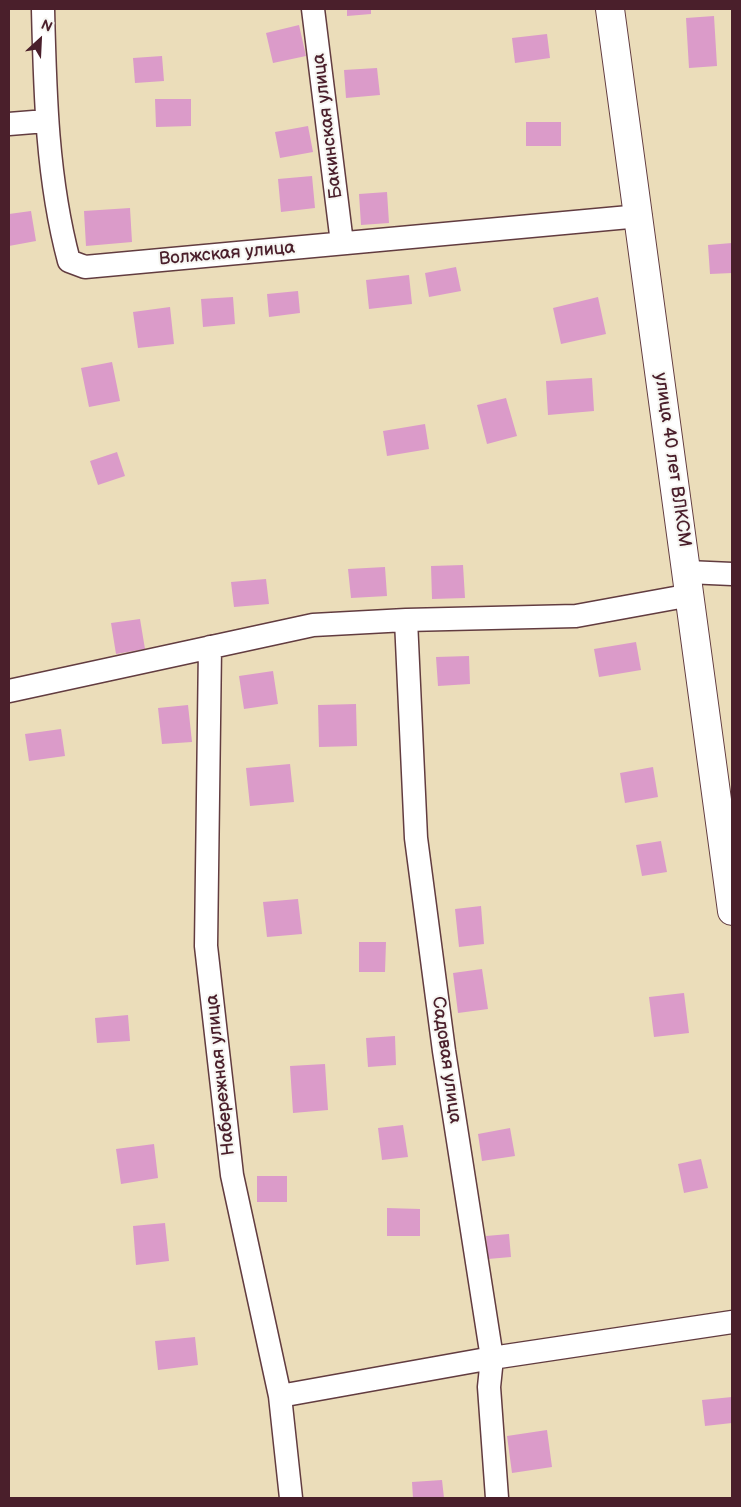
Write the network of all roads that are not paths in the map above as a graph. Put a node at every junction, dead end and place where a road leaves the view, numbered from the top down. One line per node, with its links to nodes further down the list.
1 (43, 9): 4 (street, Волжская улица)
2 (313, 9): 7 (street, Бакинская улица)
3 (610, 9): 6 (street, улица 40 лет ВЛКСМ)
4 (46, 121): 5 (street); 7 (street, Волжская улица)
5 (9, 124)
6 (640, 216): 7 (street, Волжская улица); 9 (street, улица 40 лет ВЛКСМ)
7 (342, 243)
8 (732, 574): 9 (street)
9 (689, 584): 10 (street); 13 (street, улица 40 лет ВЛКСМ)
10 (406, 620): 11 (street); 15 (street, Садовая улица)
11 (210, 647): 12 (street); 16 (street, Набережная улица)
12 (9, 691)
13 (732, 911)
14 (732, 1322): 15 (street)
15 (492, 1358): 16 (street); 18 (street, Садовая улица)
16 (280, 1396): 17 (street, Набережная улица)
17 (291, 1498)
18 (497, 1498)

